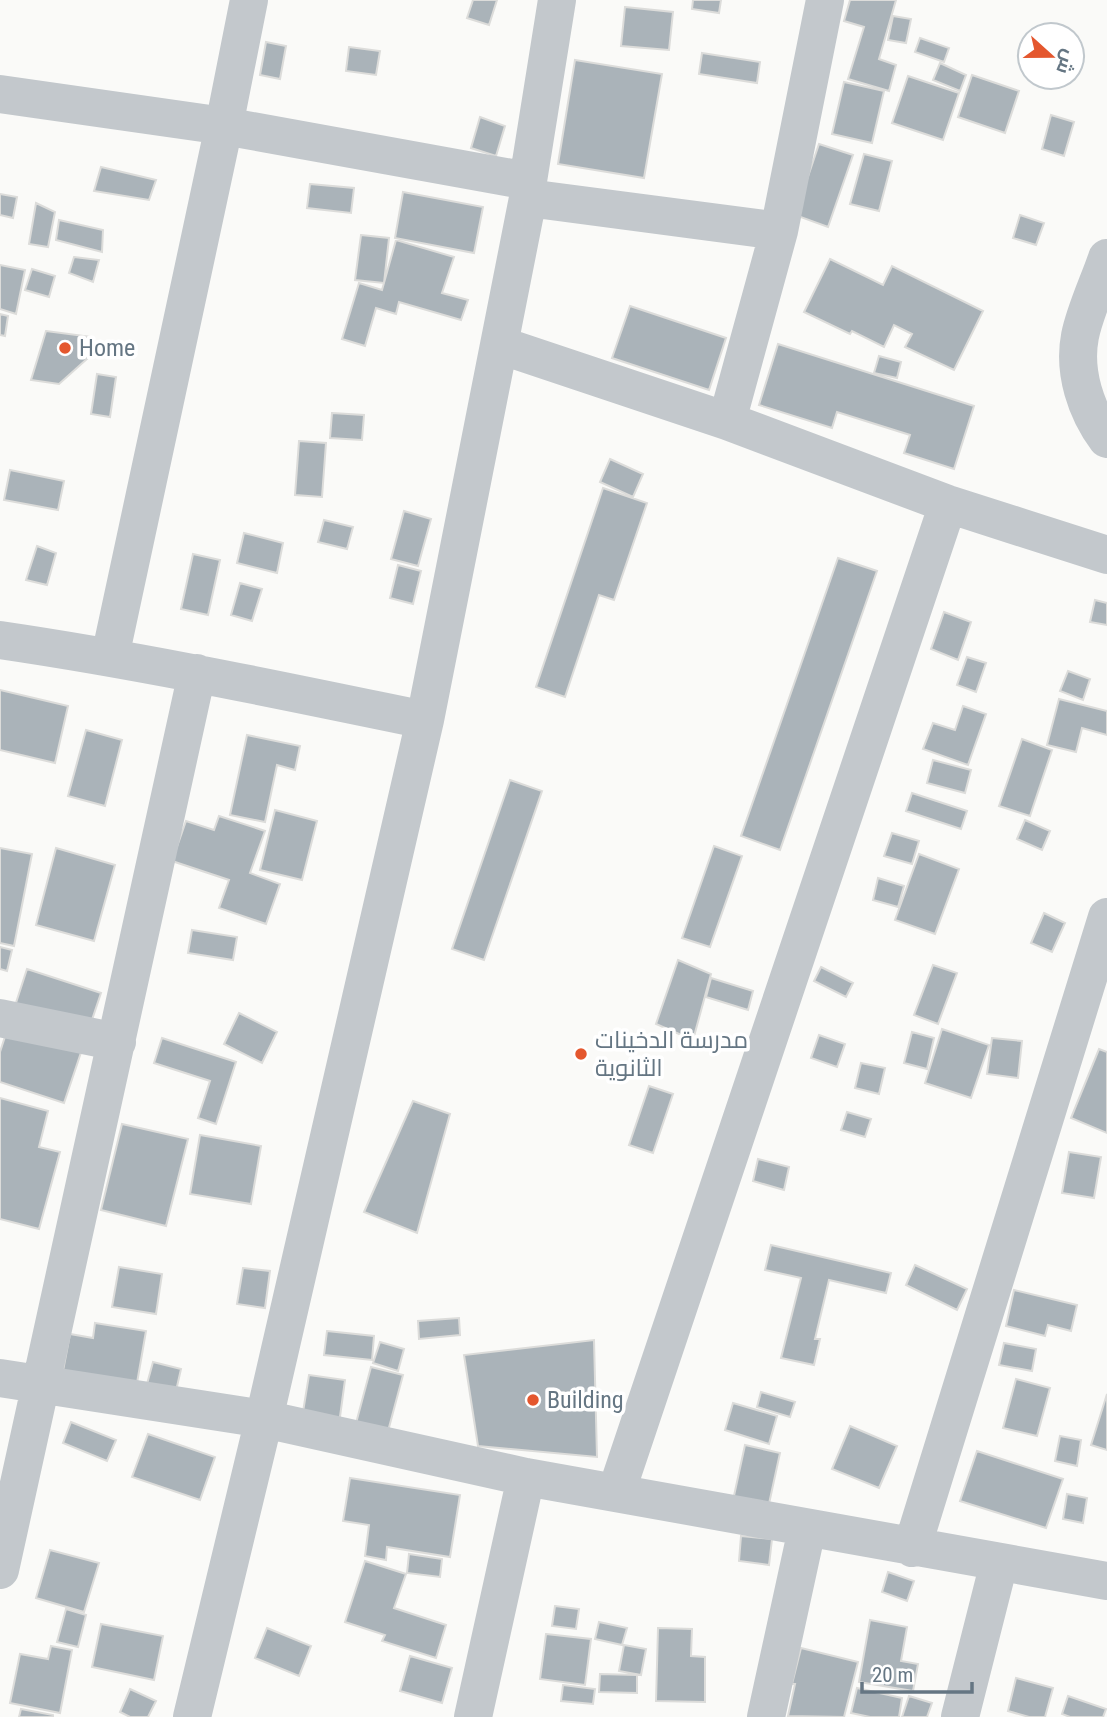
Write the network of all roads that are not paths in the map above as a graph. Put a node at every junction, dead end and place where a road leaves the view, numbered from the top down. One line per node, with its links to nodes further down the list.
1 (249, 0): 5 (street)
2 (557, 0): 6 (street)
3 (825, 0): 7 (street)
4 (0, 94): 5 (street)
5 (224, 126): 6 (street); 15 (street)
6 (528, 189): 7 (street); 9 (street)
7 (779, 231): 10 (street)
8 (1107, 258): 11 (street)
9 (500, 345): 10 (street); 17 (street)
10 (727, 421): 12 (street)
11 (1107, 439)
12 (948, 505): 13 (street); 25 (street)
13 (1107, 555)
14 (0, 640): 15 (street)
15 (110, 657): 16 (street)
16 (197, 673): 17 (street); 20 (street)
17 (425, 720): 23 (street)
18 (1107, 917): 27 (street)
19 (0, 1018): 20 (street)
20 (117, 1042): 22 (street)
21 (0, 1378): 22 (street)
22 (39, 1385): 23 (street); 29 (street)
23 (264, 1419): 24 (street); 31 (street)
24 (526, 1477): 25 (street); 32 (street)
25 (616, 1493): 26 (street)
26 (807, 1529): 27 (street); 33 (street)
27 (912, 1548): 28 (street)
28 (999, 1563): 30 (street); 34 (street)
29 (0, 1570)
30 (1107, 1581)
31 (192, 1717)
32 (474, 1717)
33 (766, 1717)
34 (960, 1717)

